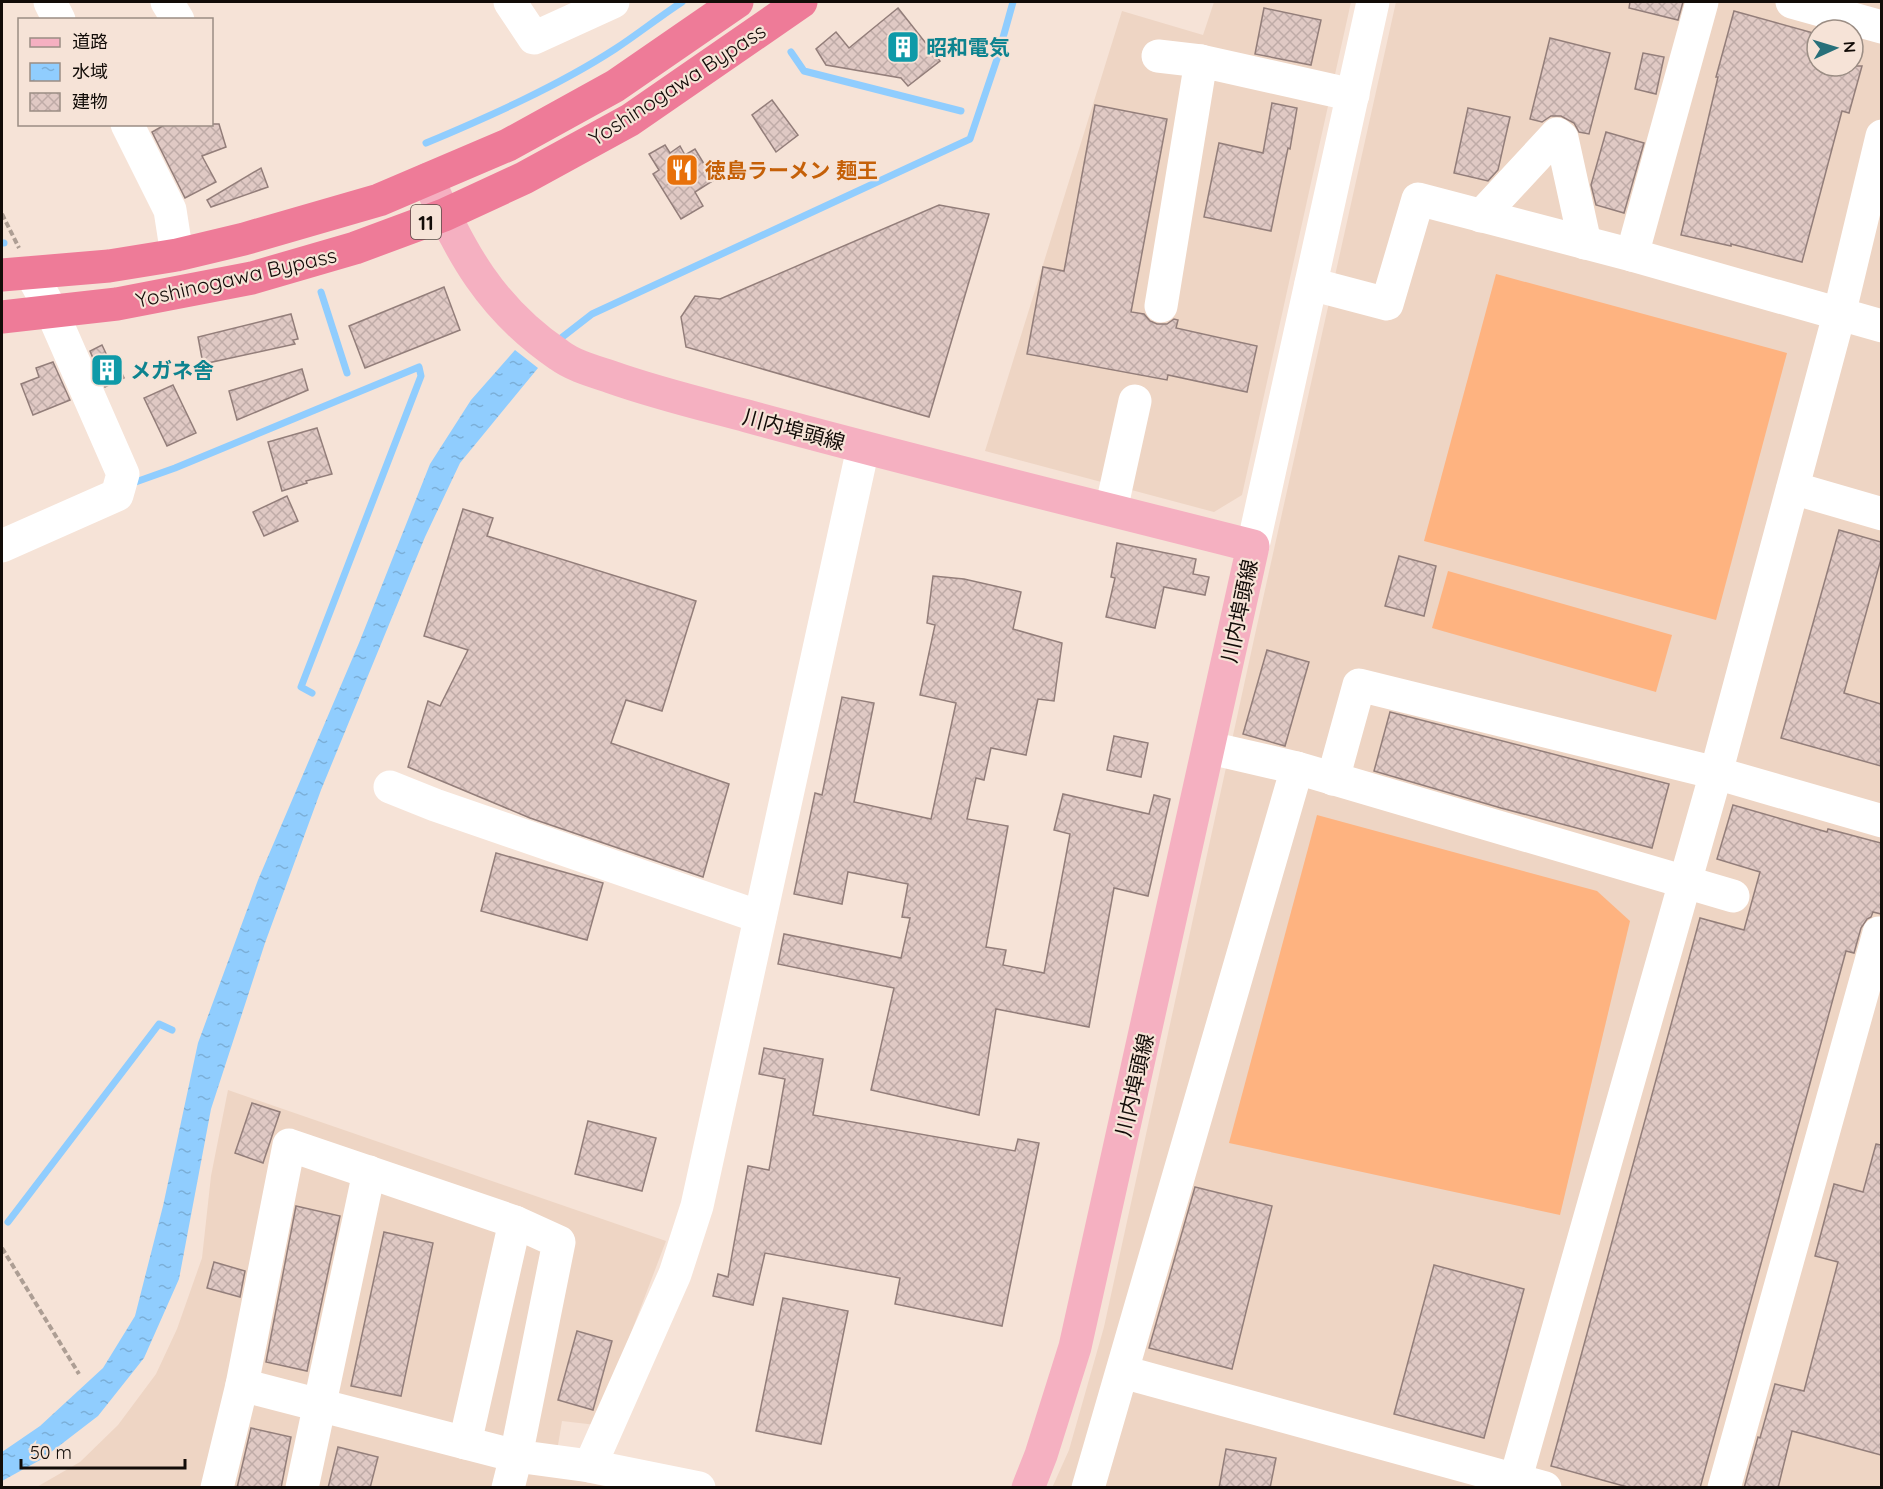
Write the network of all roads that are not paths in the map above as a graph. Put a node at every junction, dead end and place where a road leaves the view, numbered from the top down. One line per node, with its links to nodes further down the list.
1 (50, 2): 10 (street)
2 (167, 2): 11 (street)
3 (510, 2): 4 (street)
4 (613, 2)
5 (737, 2): 18 (highway, Yoshinogawa Bypass / 11)
6 (801, 2): 19 (highway, Yoshinogawa Bypass / 11)
7 (1373, 2): 15 (street)
8 (1702, 2): 23 (street)
9 (1792, 2): 12 (street)
10 (58, 18)
11 (177, 18)
12 (1881, 27)
13 (1158, 56): 14 (street)
14 (1201, 61): 15 (street); 26 (street)
15 (1353, 95): 25 (street)
16 (128, 126): 22 (street)
17 (1881, 136): 28 (street)
18 (428, 179): 19 (main road, 川内埠頭線); 22 (highway, Yoshinogawa Bypass / 11)
19 (444, 215): 27 (highway, Yoshinogawa Bypass / 11); 32 (main road, 川内埠頭線)
20 (1481, 216): 21 (street); 21 (street); 25 (street)
21 (1585, 243): 23 (street)
22 (177, 255): 24 (highway, Yoshinogawa Bypass / 11)
23 (1632, 255): 28 (street)
24 (16, 274): 27 (street)
25 (1311, 284): 37 (street)
26 (1161, 306)
27 (52, 312): 29 (highway, Yoshinogawa Bypass / 11); 36 (street)
28 (1839, 315): 30 (street); 33 (street)
29 (2, 317)
30 (1881, 326)
31 (1135, 401): 34 (street)
32 (863, 448): 34 (main road, 川内埠頭線); 46 (street)
33 (1793, 488): 35 (street); 40 (street)
34 (1111, 510): 37 (main road, 川内埠頭線)
35 (1881, 514)
36 (2, 546)
37 (1253, 546): 38 (main road, 川内埠頭線)
38 (1209, 748): 39 (street); 61 (main road, 川内埠頭線)
39 (1297, 768): 41 (street); 50 (street)
40 (1716, 773): 41 (street); 43 (street); 44 (street)
41 (1333, 779): 44 (street)
42 (390, 787): 46 (street)
43 (1881, 821)
44 (1685, 880): 45 (street); 56 (street)
45 (1733, 896)
46 (760, 917): 55 (street)
47 (1881, 933): 63 (street)
48 (369, 1172): 49 (street); 51 (street); 52 (street)
49 (515, 1222): 53 (street); 54 (street)
50 (1123, 1372): 56 (street); 62 (street)
51 (242, 1386): 52 (street); 57 (street)
52 (319, 1406): 53 (street); 58 (street)
53 (465, 1443): 54 (street)
54 (516, 1456): 55 (street); 59 (street)
55 (590, 1466): 60 (street)
56 (1524, 1485)
57 (217, 1488)
58 (302, 1488)
59 (508, 1488)
60 (699, 1488)
61 (1028, 1488)
62 (1088, 1488)
63 (1724, 1488)

